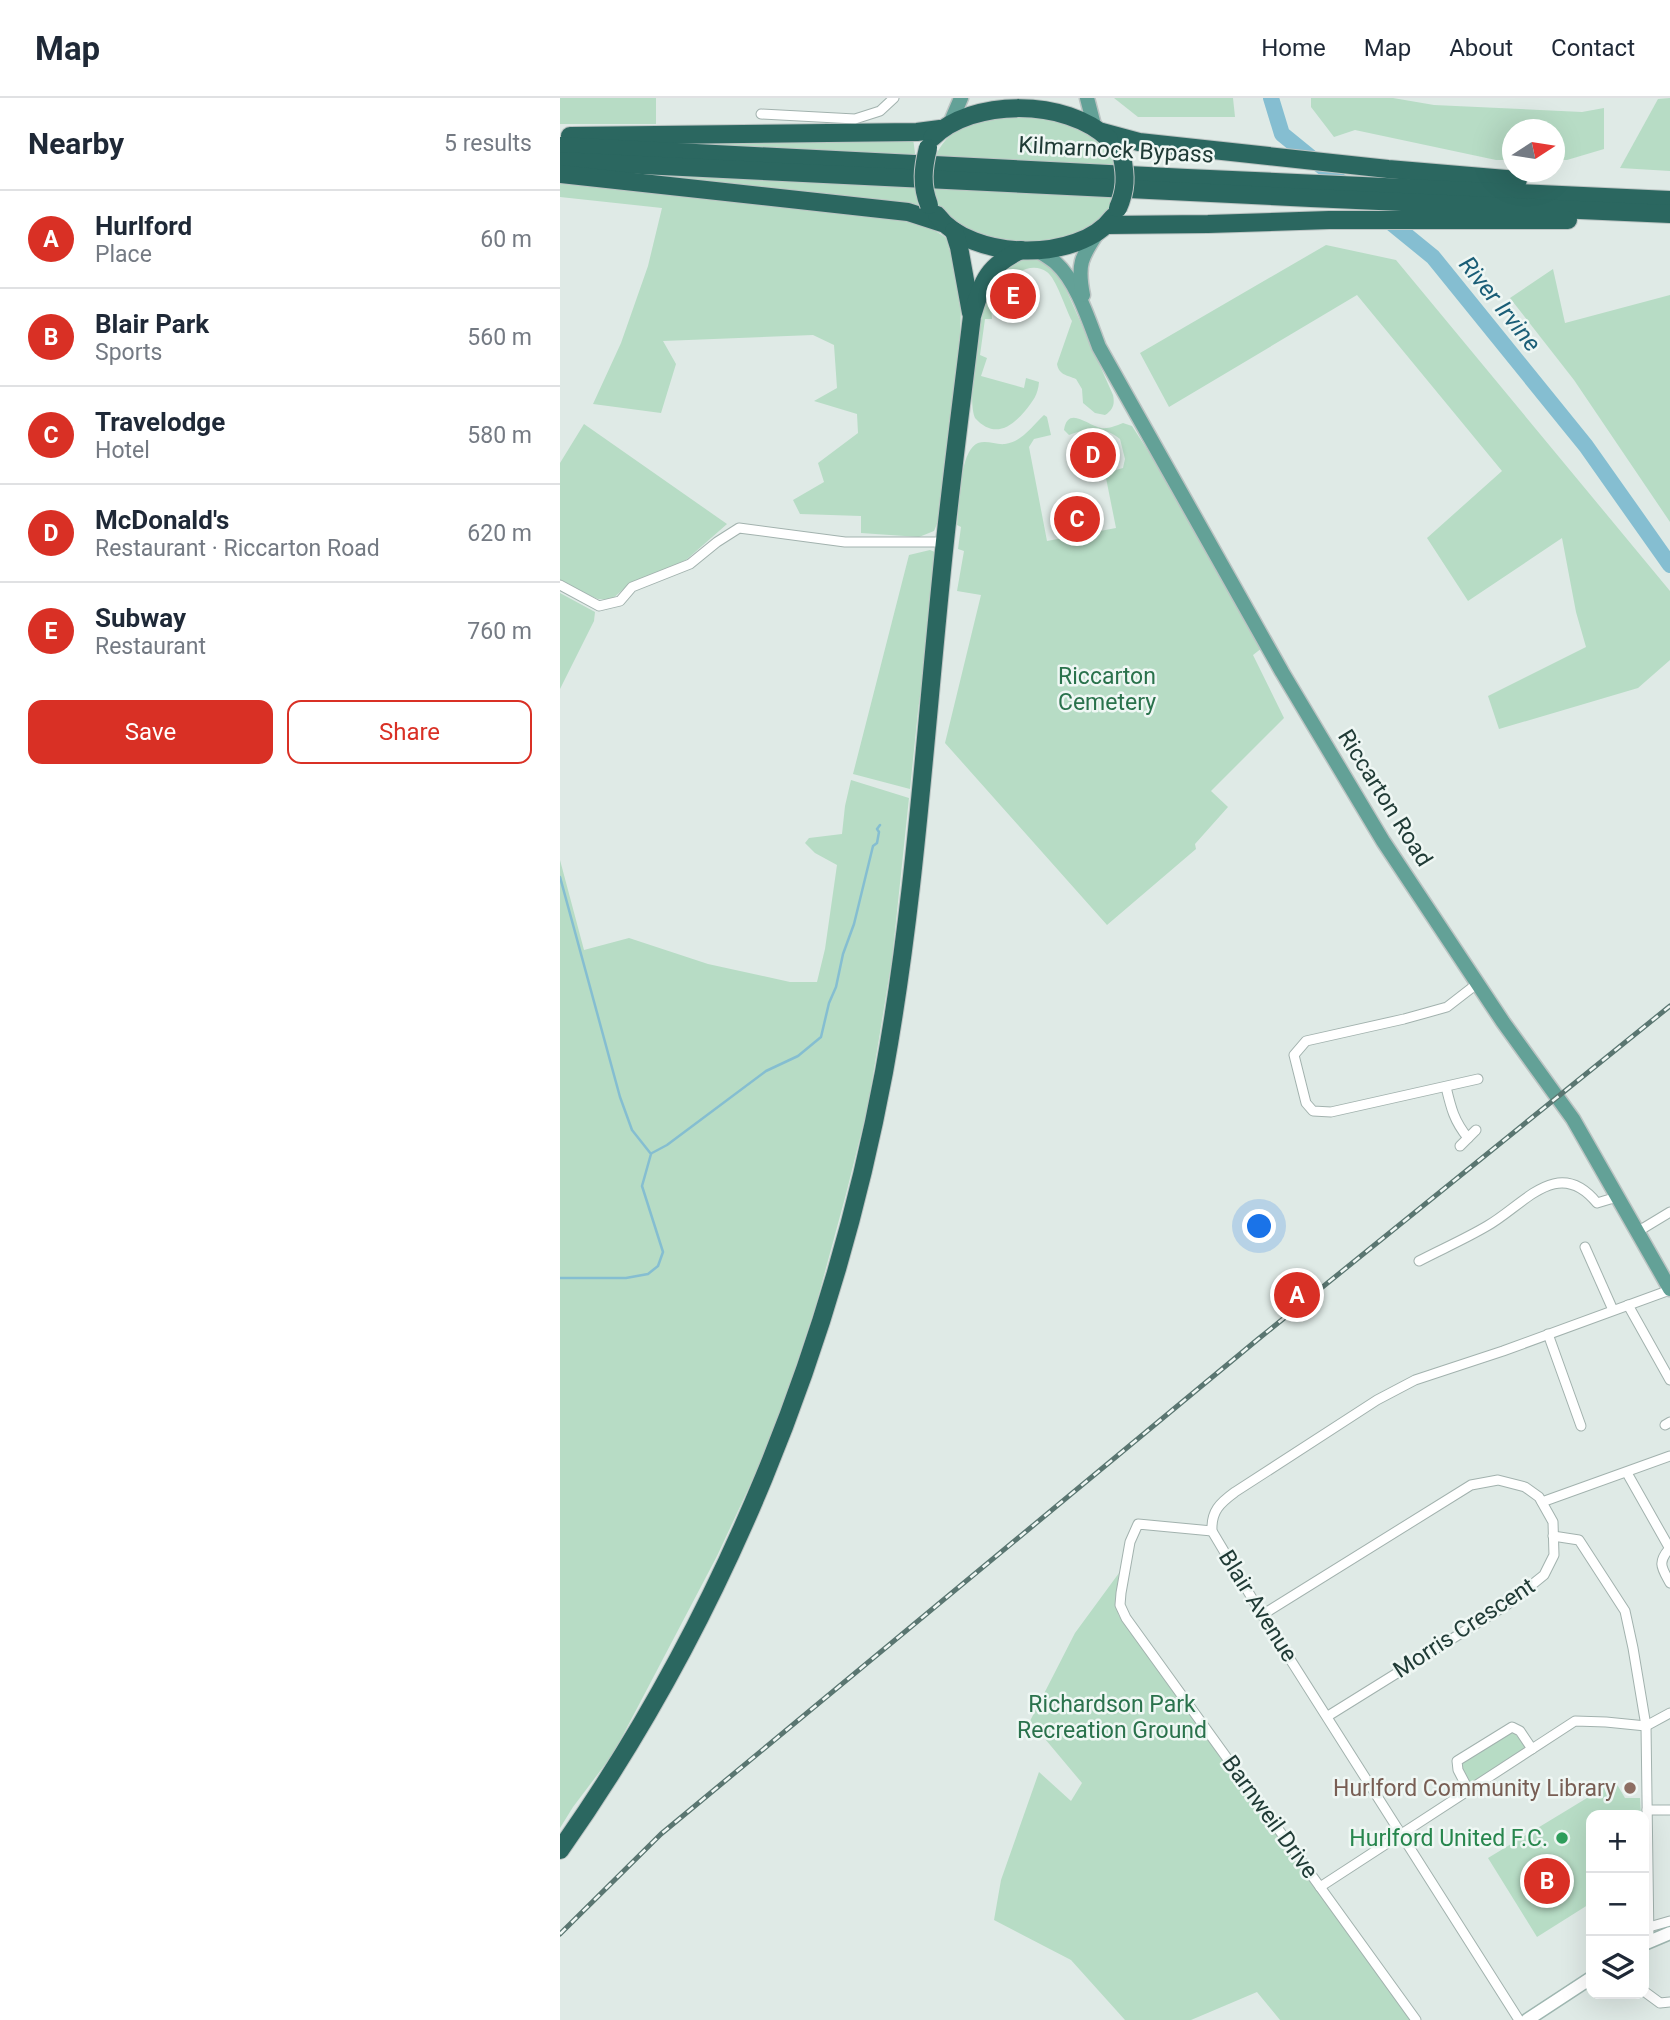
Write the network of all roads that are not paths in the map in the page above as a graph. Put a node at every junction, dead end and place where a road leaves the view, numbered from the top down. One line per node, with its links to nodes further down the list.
1 (894, 98): 6 (street)
2 (961, 98): 7 (main road)
3 (1087, 98): 8 (main road)
4 (1003, 101): 5 (highway); 7 (highway)
5 (1032, 101): 8 (highway)
6 (761, 114)
7 (946, 124): 9 (highway); 17 (highway, bridge)
8 (1098, 128): 13 (highway); 18 (highway, bridge)
9 (560, 136)
10 (560, 146): 14 (highway, Kilmarnock Bypass)
11 (560, 161): 15 (highway, Kilmarnock Bypass)
12 (560, 174): 17 (highway)
13 (1670, 192)
14 (1670, 200)
15 (1670, 214)
16 (1670, 220): 18 (highway)
17 (948, 227): 19 (highway); 21 (highway)
18 (1102, 228): 19 (highway); 20 (main road, Riccarton Road)
19 (1029, 250): 20 (main road, Riccarton Road); 21 (highway)
20 (1087, 315): 24 (main road, Riccarton Road)
21 (972, 316): 22 (highway)
22 (944, 542): 23 (street); 58 (highway)
23 (560, 586)
24 (1478, 984): 26 (street); 30 (main road, Riccarton Road)
25 (1478, 1079): 26 (street)
26 (1446, 1087): 28 (street)
27 (1476, 1130): 28 (street)
28 (1468, 1138): 29 (street)
29 (1460, 1146)
30 (1617, 1197): 32 (main road, Riccarton Road); 34 (street)
31 (1670, 1212): 32 (street)
32 (1637, 1232): 35 (main road, Riccarton Road)
33 (1585, 1247): 37 (street)
34 (1419, 1261)
35 (1670, 1290): 36 (street, Blair Avenue)
36 (1628, 1305): 37 (street, Blair Avenue); 39 (street)
37 (1613, 1310): 38 (street, Blair Avenue)
38 (1548, 1334): 40 (street); 44 (street, Blair Avenue)
39 (1670, 1380)
40 (1581, 1426)
41 (1670, 1457): 42 (street)
42 (1627, 1473): 43 (street); 46 (street)
43 (1542, 1503): 45 (street, Morris Crescent); 48 (street)
44 (1212, 1531): 48 (street, Blair Avenue); 59 (street, Barnweil Drive)
45 (1553, 1536): 50 (street, Morris Crescent); 51 (street)
46 (1670, 1549): 47 (street)
47 (1670, 1583)
48 (1262, 1615): 50 (street, Blair Avenue)
49 (1670, 1713): 51 (street)
50 (1328, 1716): 57 (street, Blair Avenue)
51 (1646, 1726): 52 (street); 54 (street)
52 (1532, 1749): 53 (street); 53 (street)
53 (1469, 1791): 57 (street)
54 (1647, 1810)
55 (1649, 1810): 56 (street)
56 (1670, 1811)
57 (1401, 1834): 59 (street); 67 (street, Blair Avenue)
58 (560, 1850)
59 (1320, 1887): 66 (street, Barnweil Drive)
60 (1649, 1927): 61 (street)
61 (1670, 1933): 62 (main road)
62 (1649, 1941)
63 (1586, 1981): 68 (main road)
64 (1649, 1995): 65 (street)
65 (1670, 2002)
66 (1416, 2020)
67 (1519, 2020)
68 (1527, 2020)

